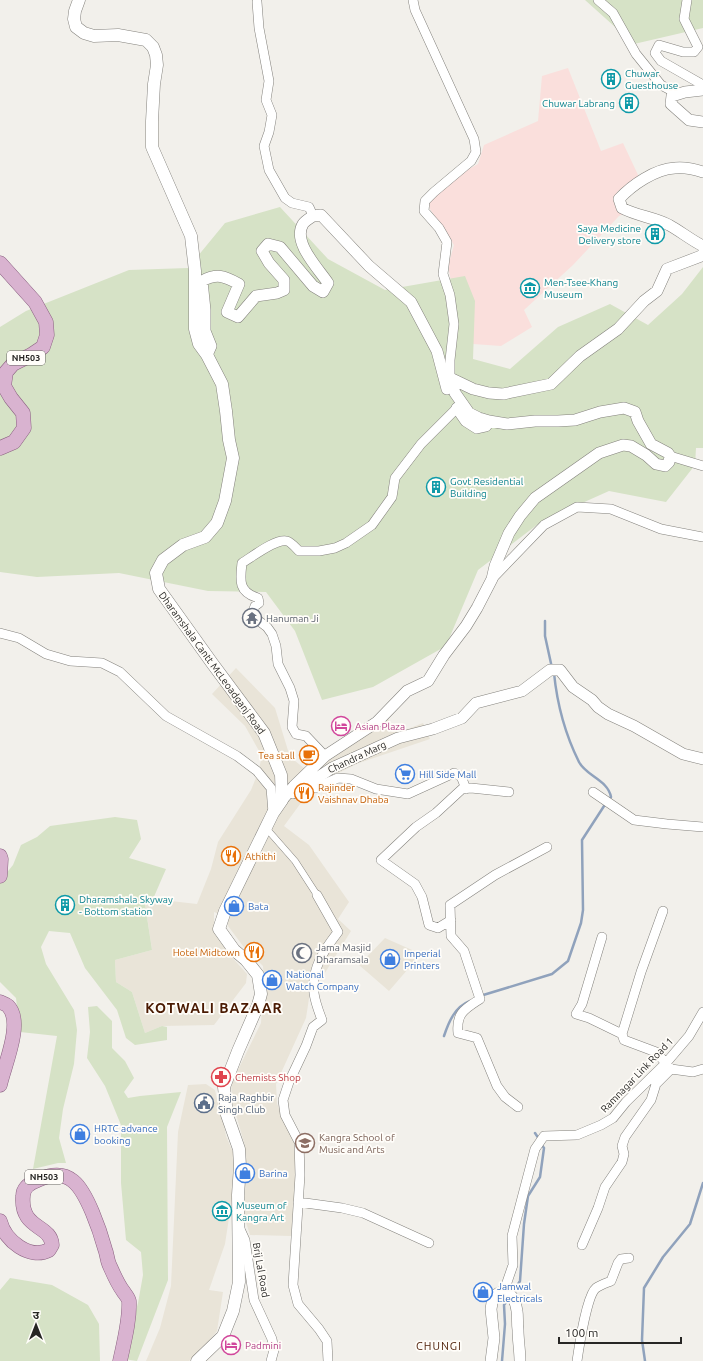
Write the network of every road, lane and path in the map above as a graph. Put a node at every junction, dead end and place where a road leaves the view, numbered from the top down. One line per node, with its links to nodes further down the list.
1 (79, 0): 15 (main road, Dharamshala Cantt McLeoadganj Road)
2 (413, 0): 16 (street)
3 (598, 0): 8 (street)
4 (687, 0): 6 (street)
5 (257, 2): 11 (street)
6 (703, 85)
7 (703, 90): 8 (street)
8 (678, 94): 9 (street)
9 (703, 122)
10 (703, 172): 12 (street)
11 (313, 216): 15 (street); 17 (street)
12 (703, 246)
13 (703, 254): 16 (street)
14 (0, 264): 19 (main road, NH503)
15 (207, 355): 31 (main road, Dharamshala Cantt McLeoadganj Road)
16 (450, 378): 18 (street)
17 (457, 408): 18 (street); 25 (street)
18 (489, 422): 20 (street)
19 (0, 448)
20 (670, 456): 21 (street); 23 (street)
21 (703, 466)
22 (703, 537): 23 (street)
23 (492, 579): 25 (street)
24 (0, 633): 32 (street)
25 (325, 756): 31 (street)
26 (703, 759): 27 (street, Chandra Marg)
27 (308, 784): 28 (street); 31 (street, Chandra Marg)
28 (466, 789): 29 (street); 40 (street)
29 (509, 792)
30 (593, 792): 33 (street)
31 (282, 800): 32 (main road)
32 (273, 813): 34 (main road)
33 (703, 827)
34 (266, 828): 38 (street); 51 (main road)
35 (547, 847): 40 (street)
36 (0, 856): 37 (main road)
37 (0, 876)
38 (317, 895): 49 (street)
39 (663, 911): 44 (street)
40 (451, 920): 48 (street)
41 (602, 937): 44 (street)
42 (0, 1002): 47 (main road)
43 (703, 1012): 45 (street, Ramnagar Link Road 1)
44 (622, 1034): 45 (street)
45 (668, 1066): 46 (street); 53 (street); 55 (street, Ramnagar Link Road 1)
46 (703, 1069)
47 (0, 1084)
48 (518, 1107)
49 (298, 1202): 52 (street); 59 (street)
50 (0, 1221): 56 (main road, NH503)
51 (239, 1227): 57 (main road); 58 (street, Brij Lal Road)
52 (430, 1243)
53 (582, 1245)
54 (629, 1258): 62 (street)
55 (507, 1293): 60 (street); 61 (street)
56 (120, 1361)
57 (197, 1361)
58 (271, 1361)
59 (328, 1361)
60 (491, 1361)
61 (520, 1361)
62 (577, 1361)

